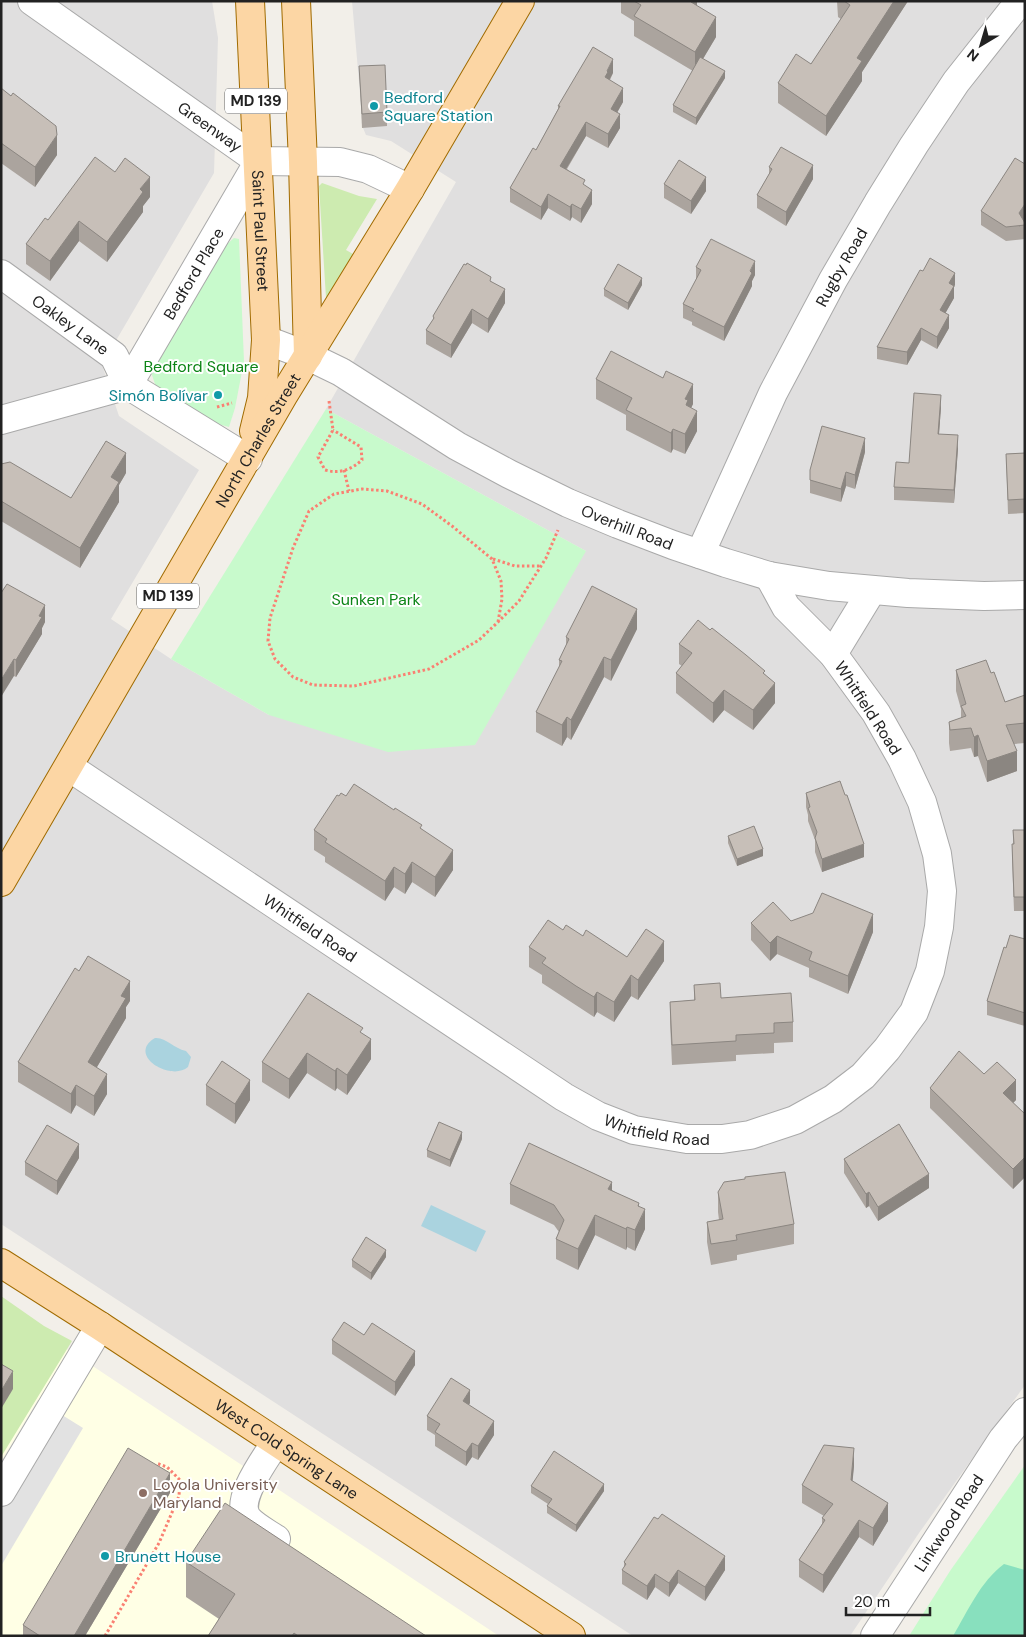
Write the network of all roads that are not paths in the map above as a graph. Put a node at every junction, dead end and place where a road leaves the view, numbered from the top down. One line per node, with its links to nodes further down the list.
1 (32, 1): 6 (street, Greenway)
2 (250, 1): 6 (main road, Saint Paul Street / MD 139)
3 (296, 1): 7 (main road)
4 (520, 1): 8 (main road, North Charles Street / MD 139)
5 (1020, 1): 15 (street, Rugby Road)
6 (259, 161): 7 (street, Greenway); 10 (main road, Saint Paul Street / MD 139); 12 (street, Bedford Place)
7 (303, 162): 8 (street, Greenway); 11 (main road)
8 (410, 189): 11 (main road, North Charles Street / MD 139)
9 (1, 274): 12 (street, Oakley Lane)
10 (266, 340): 11 (street, Overhill Road); 14 (main road, Saint Paul Street / MD 139)
11 (308, 356): 14 (main road, North Charles Street / MD 139); 15 (street, Overhill Road)
12 (128, 385): 13 (street); 14 (street)
13 (1, 420)
14 (248, 459): 20 (main road, North Charles Street / MD 139)
15 (700, 554): 16 (street, Overhill Road)
16 (769, 576): 17 (street, Overhill Road); 19 (street, Whitfield Road)
17 (872, 590): 18 (street, Overhill Road); 19 (street, Whitfield Road)
18 (1025, 595)
19 (833, 654): 20 (street, Whitfield Road)
20 (69, 767): 21 (main road, North Charles Street / MD 139)
21 (1, 882)
22 (1, 1264): 23 (main road, West Cold Spring Lane)
23 (100, 1326): 25 (main road, West Cold Spring Lane); 26 (street)
24 (1025, 1412): 29 (street, Linkwood Road)
25 (276, 1442): 27 (street); 28 (main road, West Cold Spring Lane)
26 (1, 1492)
27 (298, 1554)
28 (555, 1632)
29 (874, 1636)

